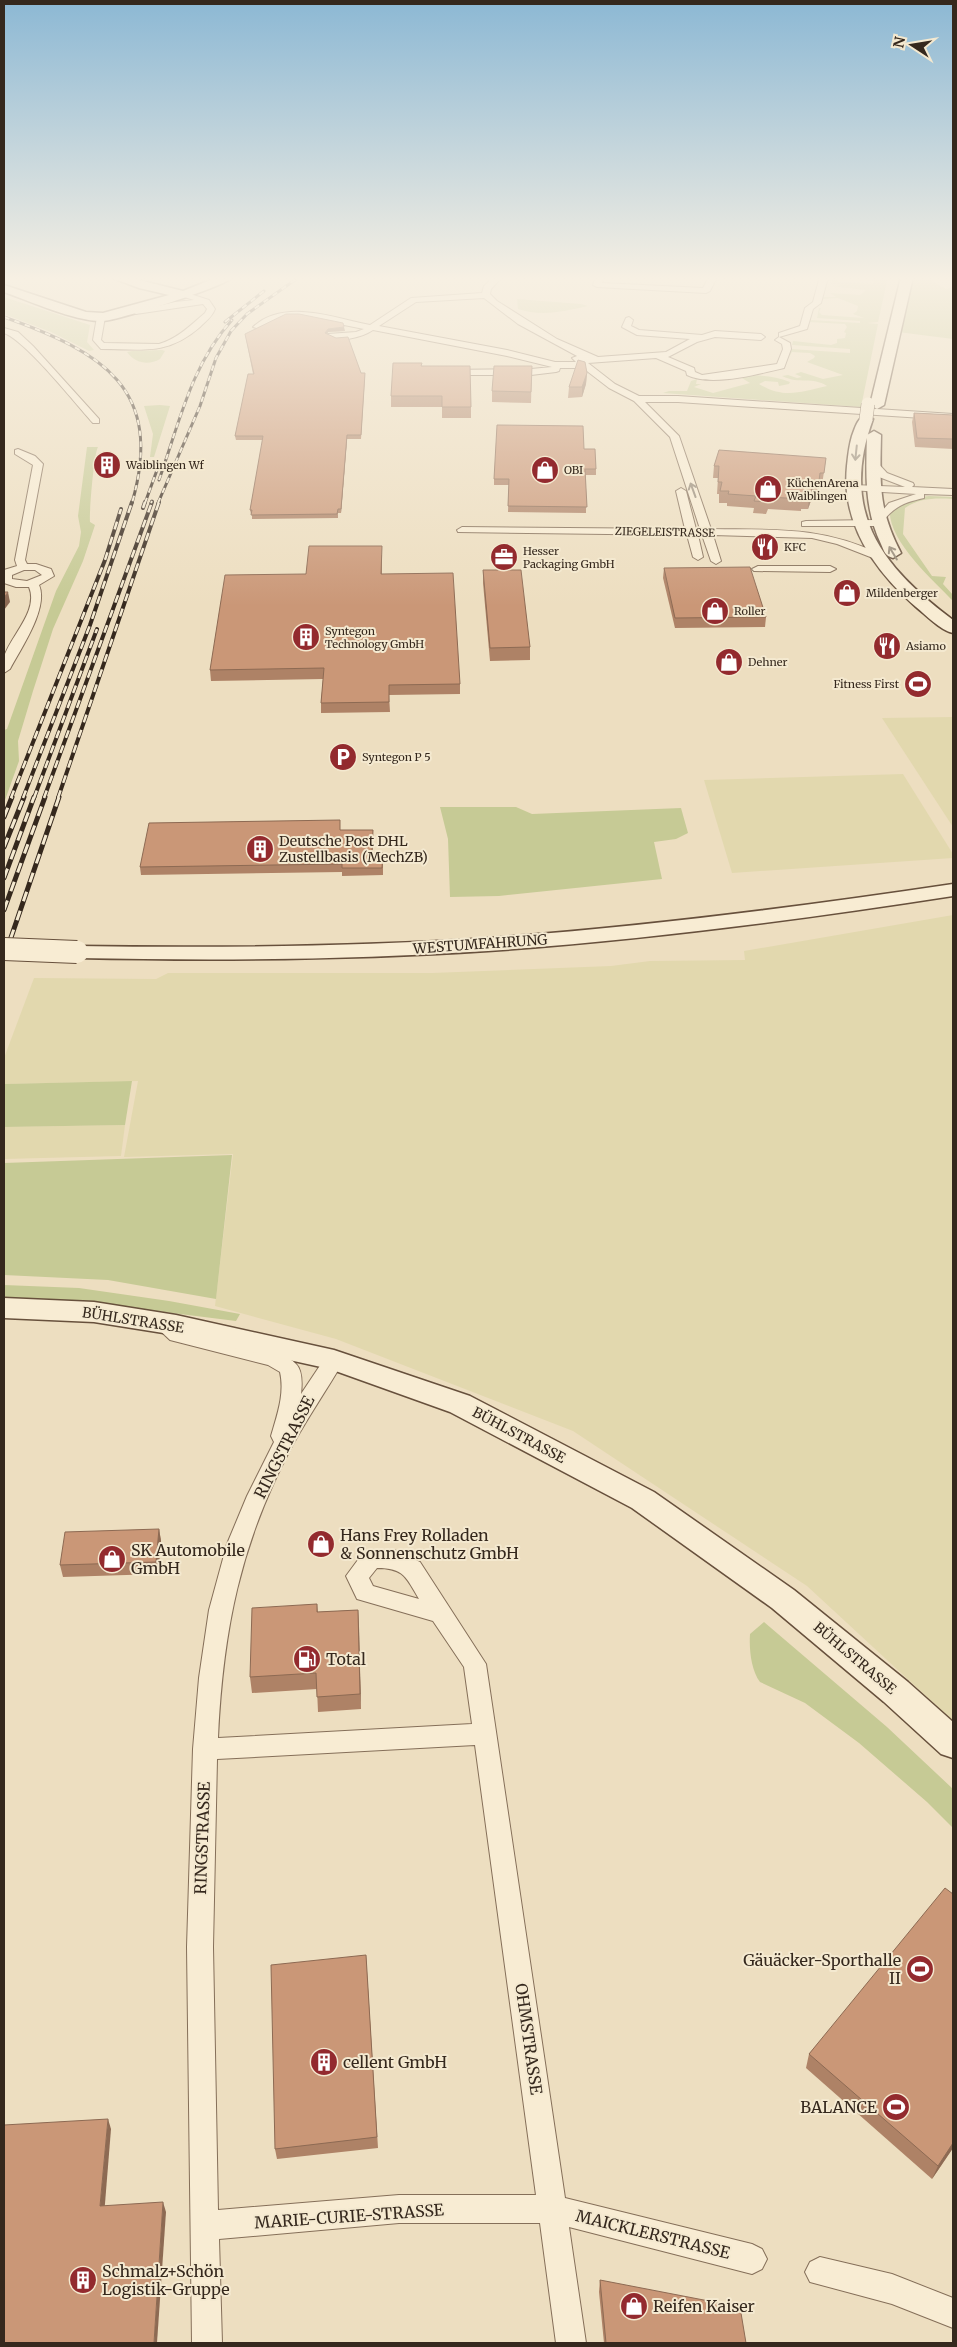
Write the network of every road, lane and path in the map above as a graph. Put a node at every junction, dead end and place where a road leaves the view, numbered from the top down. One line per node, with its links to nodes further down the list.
1 (65, 387): 10 (street)
2 (616, 387): 5 (street)
3 (876, 387): 6 (main road)
4 (878, 387): 6 (main road)
5 (636, 400): 7 (street); 8 (street)
6 (873, 405): 9 (main road)
7 (652, 416): 17 (street); 18 (street, one-way to 7)
8 (953, 417)
9 (871, 419): 12 (main road); 16 (main road, one-way to 16)
10 (96, 421)
11 (18, 452): 31 (street)
12 (872, 462): 13 (main road); 14 (street)
13 (873, 488): 14 (street); 16 (street); 19 (main road)
14 (932, 490): 15 (street)
15 (951, 492): 19 (street)
16 (854, 495): 22 (main road); 26 (street, ZIEGELEISTRASSE)
17 (688, 513): 21 (street); 24 (street)
18 (701, 514): 20 (street, ZIEGELEISTRASSE); 25 (street)
19 (880, 524): 22 (street, ZIEGELEISTRASSE); 36 (main road, one-way to 19)
20 (725, 525): 25 (street, ZIEGELEISTRASSE); 26 (street, ZIEGELEISTRASSE)
21 (672, 526): 23 (street, ZIEGELEISTRASSE); 24 (street, ZIEGELEISTRASSE)
22 (862, 527): 26 (street, ZIEGELEISTRASSE); 28 (main road)
23 (528, 529): 24 (street, ZIEGELEISTRASSE); 27 (street, ZIEGELEISTRASSE)
24 (691, 529): 25 (street, ZIEGELEISTRASSE); 29 (street)
25 (706, 529): 26 (street, ZIEGELEISTRASSE); 30 (street)
26 (802, 529): 28 (street, ZIEGELEISTRASSE)
27 (462, 530)
28 (878, 557): 37 (main road)
29 (698, 558)
30 (716, 561)
31 (23, 567): 34 (street); 35 (street)
32 (758, 569): 33 (street)
33 (830, 569)
34 (4, 578): 35 (street)
35 (33, 583): 38 (street)
36 (953, 611)
37 (953, 628)
38 (4, 669)
39 (953, 890): 40 (main road, WESTUMFAHRUNG, bridge)
40 (4, 949)
41 (4, 1308): 42 (main road, BÜHLSTRASSE)
42 (162, 1323): 43 (main road, BÜHLSTRASSE); 44 (street)
43 (334, 1360): 44 (street, RINGSTRASSE); 47 (main road, BÜHLSTRASSE)
44 (273, 1463): 48 (street, RINGSTRASSE)
45 (440, 1614): 46 (street, OHMSTRASSE)
46 (485, 1734): 48 (street); 49 (street, OHMSTRASSE)
47 (953, 1744)
48 (205, 1749): 50 (street, RINGSTRASSE)
49 (553, 2209): 50 (street, MARIE-CURIE-STRASSE); 51 (street, MAICKLERSTRASSE); 55 (street, OHMSTRASSE)
50 (204, 2226): 54 (street, RINGSTRASSE)
51 (752, 2258)
52 (820, 2272): 53 (street)
53 (953, 2313)
54 (207, 2343)
55 (572, 2343)

